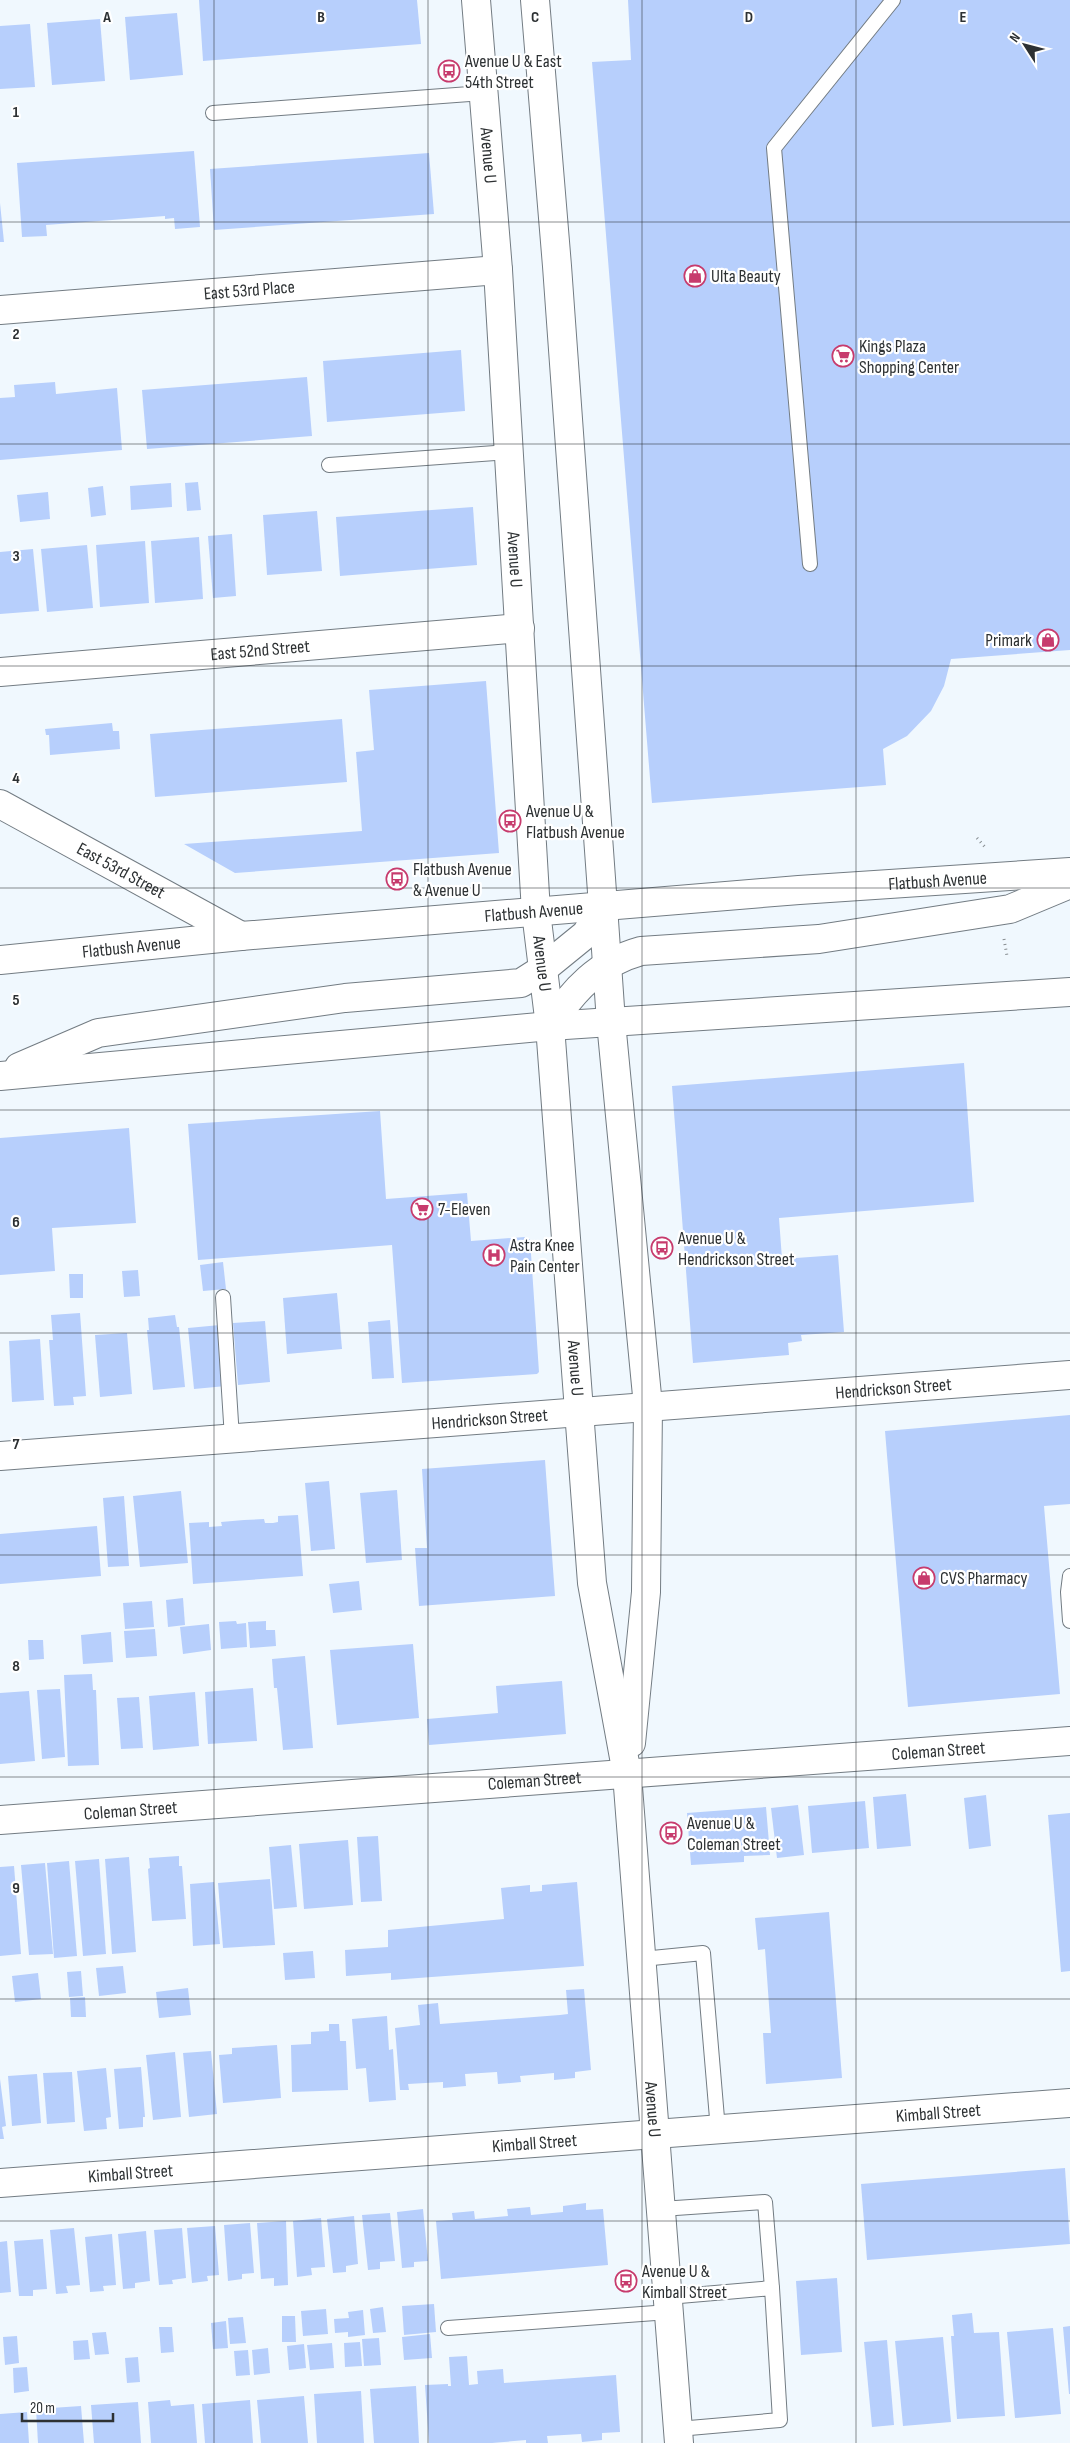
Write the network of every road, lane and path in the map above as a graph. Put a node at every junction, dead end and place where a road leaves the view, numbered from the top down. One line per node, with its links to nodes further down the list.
1 (476, 0): 4 (street, Avenue U)
2 (535, 0): 16 (street, Avenue U)
3 (893, 0): 10 (lane)
4 (483, 93): 5 (lane); 6 (street, Avenue U)
5 (213, 113)
6 (498, 270): 7 (street, East 53rd Place); 8 (street, Avenue U)
7 (0, 310)
8 (509, 452): 9 (lane); 11 (street, Avenue U)
9 (329, 465)
10 (810, 564)
11 (520, 628): 12 (street, East 52nd Street); 17 (street, Avenue U)
12 (0, 672)
13 (0, 804): 19 (street, East 53rd Street)
14 (1070, 872): 16 (street, Flatbush Avenue)
15 (1070, 884): 22 (street)
16 (603, 906): 17 (street, Flatbush Avenue); 22 (street, Avenue U); 23 (street)
17 (536, 912): 19 (street, Flatbush Avenue); 23 (street, Avenue U)
18 (1003, 931): 20 (path)
19 (241, 936): 21 (street, Flatbush Avenue)
20 (1007, 956)
21 (0, 960)
22 (607, 964): 25 (street, Avenue U); 26 (street)
23 (543, 969): 26 (street, Avenue U); 27 (street)
24 (1070, 992): 25 (street)
25 (611, 1022): 26 (street); 30 (street, Avenue U)
26 (550, 1026): 27 (street); 31 (street, Avenue U)
27 (0, 1076)
28 (223, 1297): 32 (lane)
29 (1070, 1375): 30 (street, Hendrickson Street)
30 (648, 1406): 31 (street, Hendrickson Street); 37 (street, Avenue U)
31 (577, 1411): 32 (street, Hendrickson Street); 37 (street, Avenue U)
32 (232, 1438): 33 (street, Hendrickson Street)
33 (0, 1456)
34 (1070, 1576): 35 (lane)
35 (1070, 1621)
36 (1070, 1741): 37 (street, Coleman Street)
37 (627, 1774): 38 (street, Coleman Street); 39 (street, Avenue U)
38 (0, 1820)
39 (642, 1959): 41 (lane); 42 (street, Avenue U)
40 (1070, 2103): 41 (street, Kimball Street)
41 (718, 2130): 42 (street, Kimball Street)
42 (655, 2135): 43 (street, Kimball Street); 44 (street, Avenue U)
43 (0, 2183)
44 (661, 2209): 45 (lane); 46 (street, Avenue U)
45 (772, 2288): 46 (lane); 48 (lane)
46 (668, 2304): 47 (lane); 48 (street, Avenue U)
47 (448, 2328)
48 (678, 2436)

